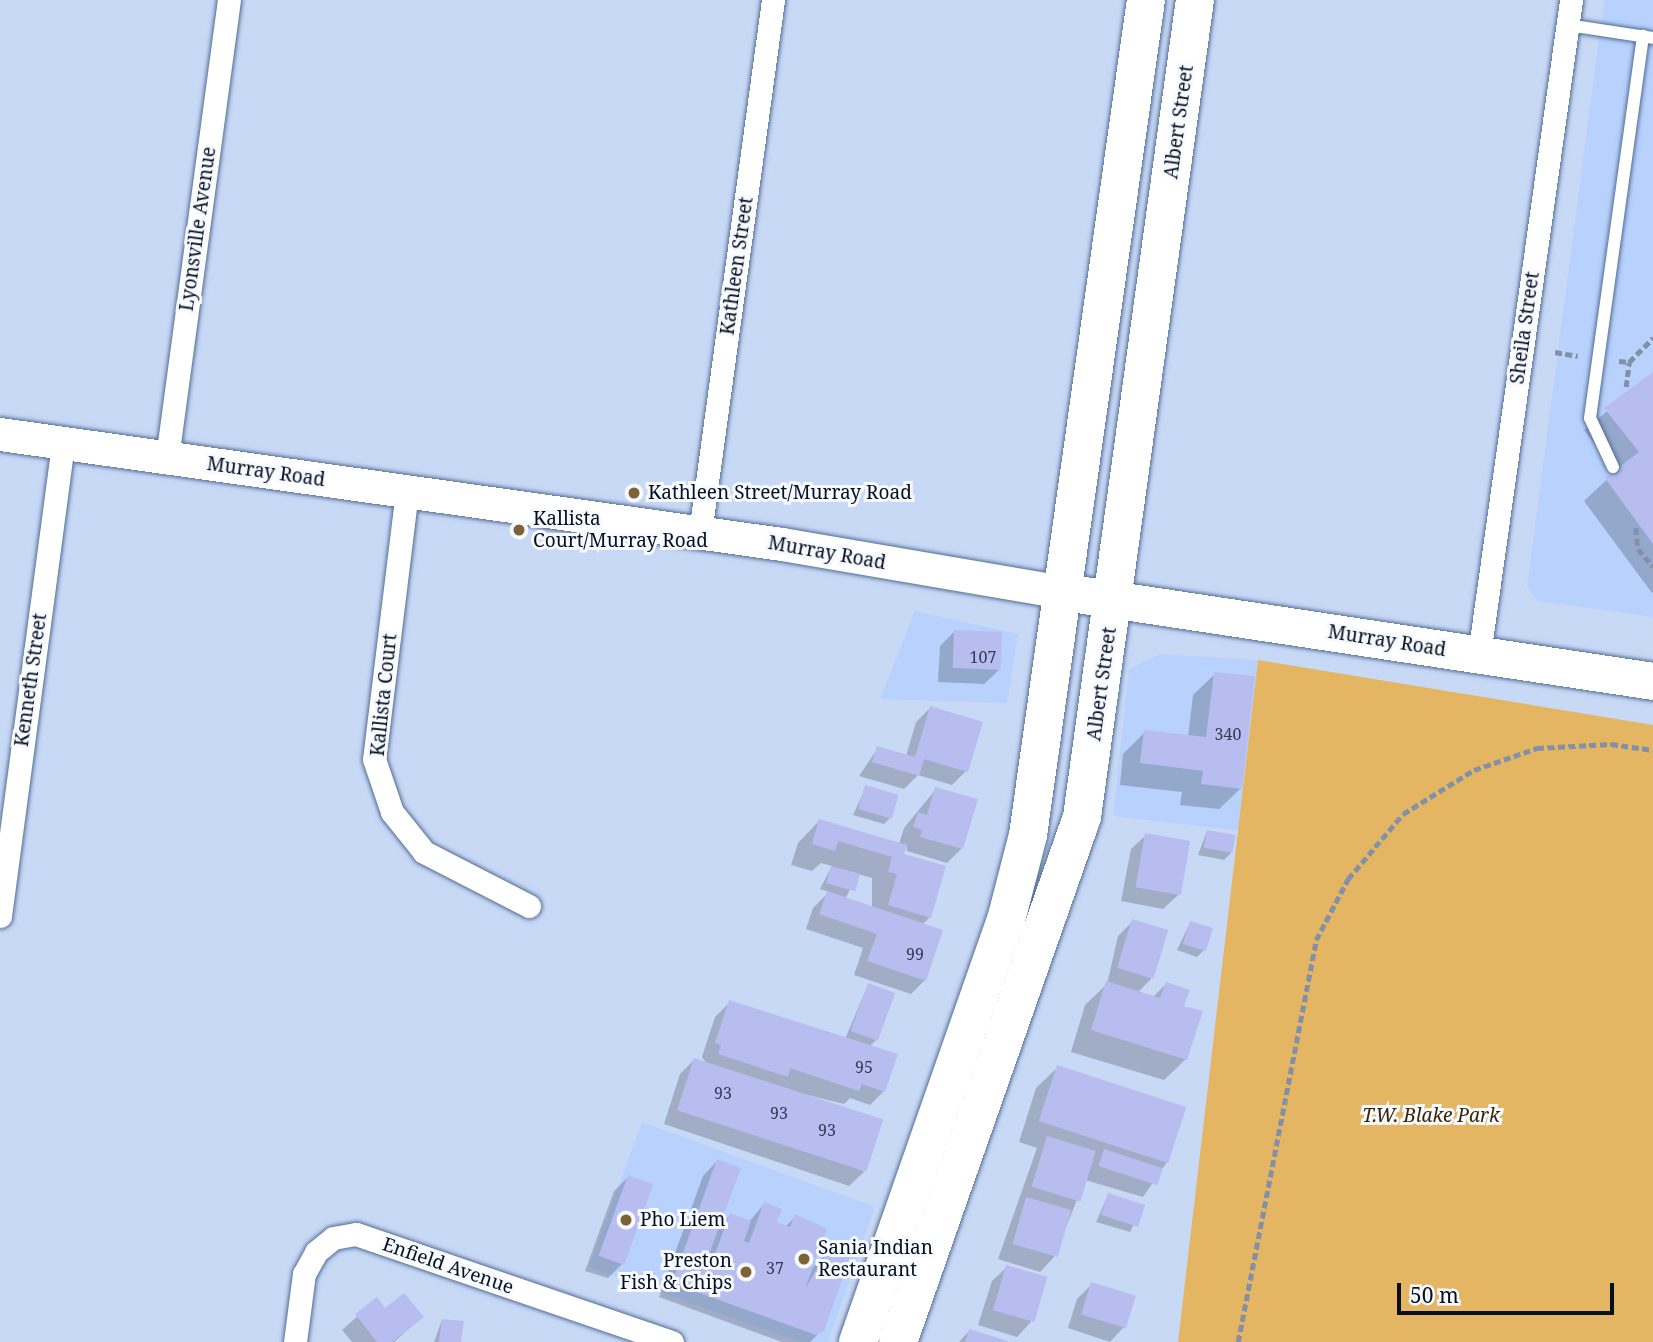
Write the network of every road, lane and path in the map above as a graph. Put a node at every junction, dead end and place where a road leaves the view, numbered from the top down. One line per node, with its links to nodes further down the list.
1 (229, 0): 18 (street, Lyonsville Avenue)
2 (773, 0): 22 (street, Kathleen Street)
3 (1146, 0): 8 (highway)
4 (1195, 0): 9 (highway, Albert Street)
5 (1571, 0): 6 (street, Sheila Street)
6 (1567, 25): 7 (lane); 26 (street, Sheila Street)
7 (1648, 37): 19 (lane)
8 (1138, 62): 9 (highway); 24 (highway)
9 (1186, 71): 25 (highway, Albert Street)
10 (1653, 338): 14 (path)
11 (1555, 352): 12 (path)
12 (1587, 357)
13 (1607, 359): 14 (path)
14 (1629, 362): 15 (path)
15 (1626, 387)
16 (0, 434): 17 (main road, Murray Road)
17 (63, 443): 18 (main road, Murray Road); 30 (street, Kenneth Street)
18 (167, 458): 20 (main road, Murray Road)
19 (1613, 467)
20 (407, 491): 22 (main road, Murray Road); 29 (street, Kallista Court)
21 (1636, 528): 23 (path)
22 (700, 533): 24 (main road, Murray Road)
23 (1653, 566)
24 (1064, 592): 25 (main road, Murray Road); 31 (highway)
25 (1115, 599): 26 (main road, Murray Road); 32 (highway, Albert Street)
26 (1479, 655): 27 (main road, Murray Road)
27 (1653, 681)
28 (1653, 750): 37 (path)
29 (529, 906)
30 (0, 916)
31 (1006, 920): 32 (highway); 35 (highway)
32 (1042, 935): 36 (highway, Albert Street)
33 (295, 1342): 34 (street, Enfield Avenue)
34 (672, 1342)
35 (858, 1342)
36 (898, 1342)
37 (1238, 1342)

